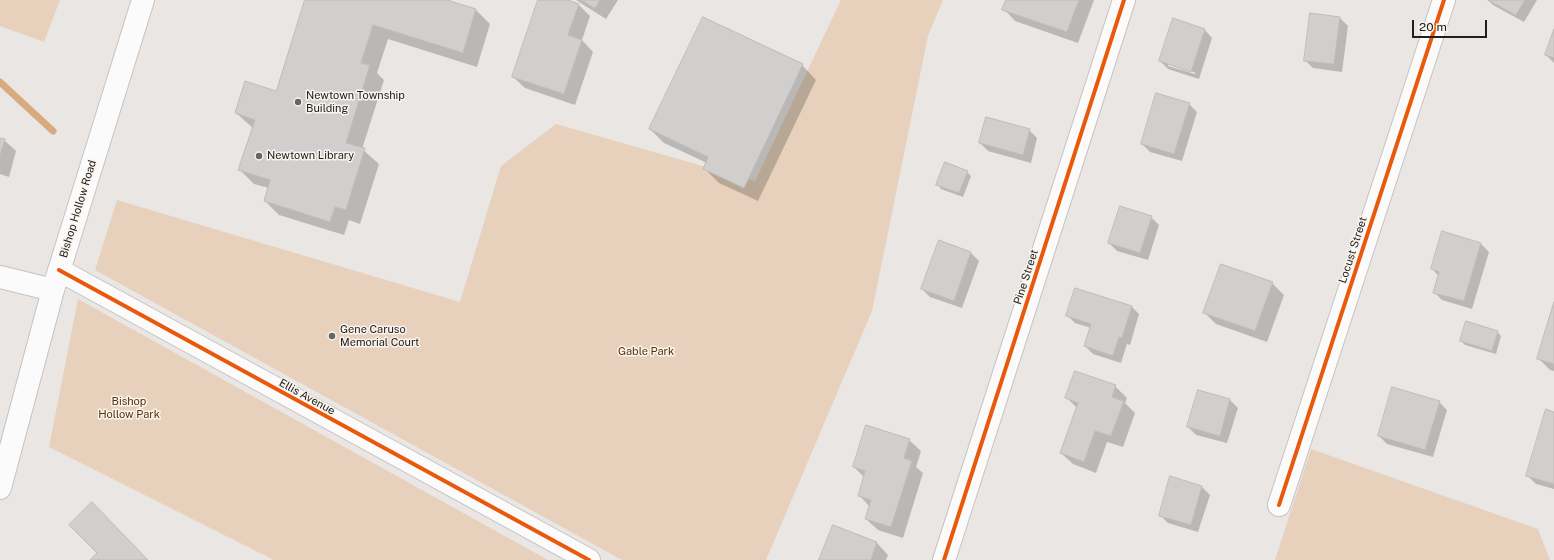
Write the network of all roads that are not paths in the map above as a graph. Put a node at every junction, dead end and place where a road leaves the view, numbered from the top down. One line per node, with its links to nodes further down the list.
1 (143, 0): 5 (street, Bishop Hollow Road)
2 (1124, 0): 9 (street, Pine Street)
3 (1444, 0): 7 (street, Locust Street)
4 (0, 277): 5 (street, Ellis Avenue)
5 (56, 280): 6 (street, Bishop Hollow Road); 8 (street, Ellis Avenue)
6 (0, 488)
7 (1279, 505)
8 (589, 560)
9 (944, 560)

